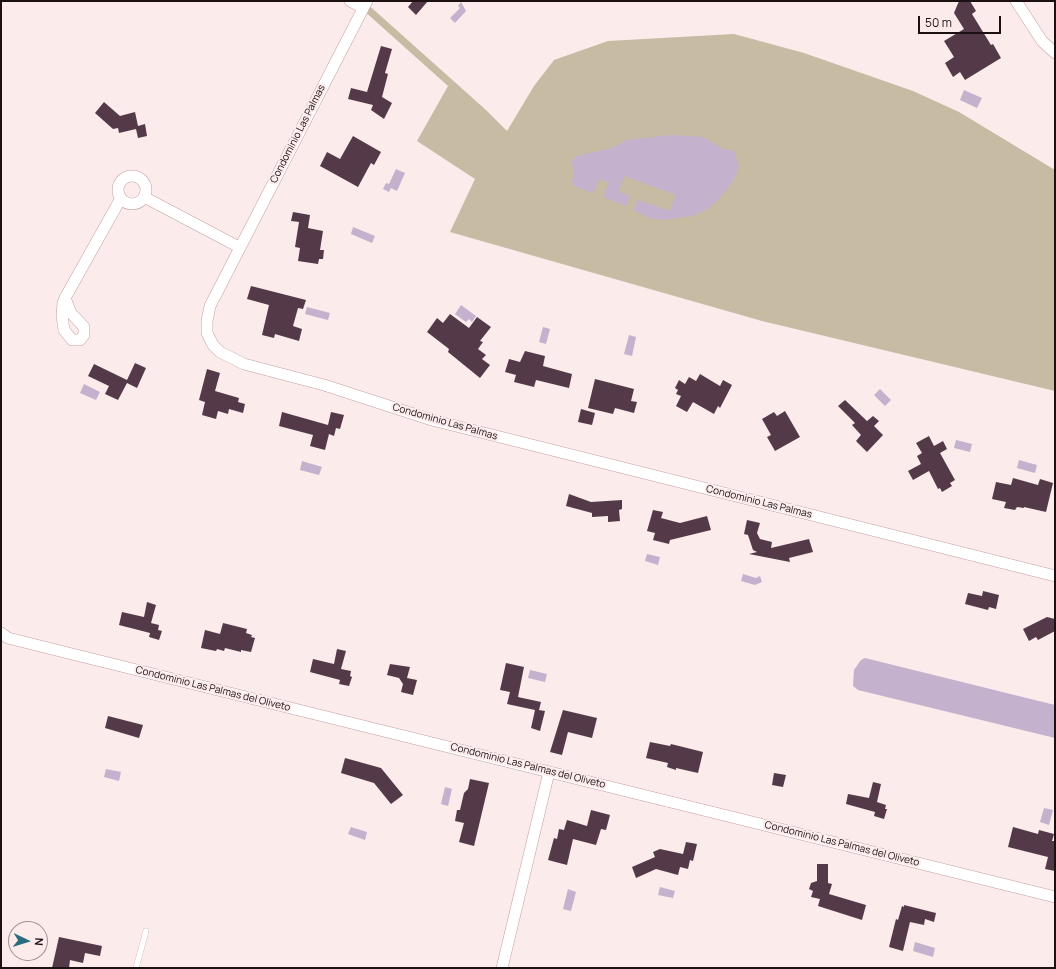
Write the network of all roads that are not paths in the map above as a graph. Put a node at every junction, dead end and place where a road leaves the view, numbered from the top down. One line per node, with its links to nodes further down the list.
1 (350, 1): 3 (street)
2 (1016, 1): 4 (street)
3 (365, 5): 7 (street, Condominio Las Palmas)
4 (1055, 53)
5 (144, 197): 6 (street); 6 (street); 7 (street)
6 (120, 198): 8 (street)
7 (239, 247): 9 (street, Condominio Las Palmas)
8 (65, 298)
9 (1055, 576)
10 (1, 633): 11 (street, Condominio Las Palmas del Oliveto)
11 (549, 772): 12 (street, Condominio Las Palmas del Oliveto); 15 (street)
12 (1055, 897)
13 (146, 931): 14 (lane)
14 (136, 968)
15 (502, 968)

